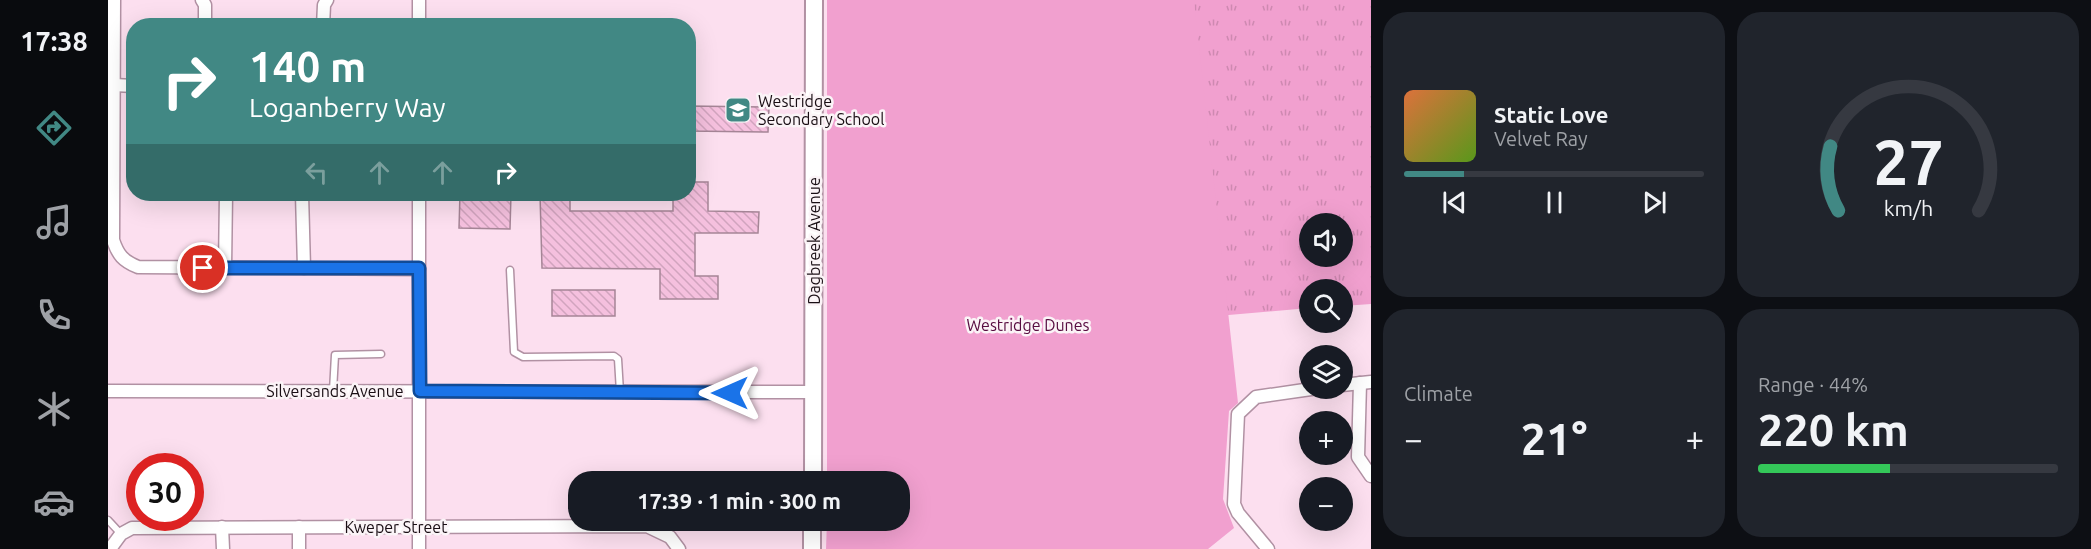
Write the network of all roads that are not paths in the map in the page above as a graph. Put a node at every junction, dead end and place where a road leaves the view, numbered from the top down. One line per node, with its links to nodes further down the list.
1 (114, 0): 9 (street)
2 (202, 0): 6 (street)
3 (327, 0): 7 (street)
4 (420, 0): 8 (street)
5 (814, 0): 24 (street, Dagbreek Avenue)
6 (205, 18)
7 (323, 18)
8 (419, 18)
9 (114, 86): 10 (street); 14 (street)
10 (126, 86)
11 (226, 201): 14 (street)
12 (302, 201): 15 (street)
13 (419, 201): 16 (street)
14 (225, 268): 15 (street)
15 (304, 268): 16 (street)
16 (419, 268): 22 (street)
17 (510, 270): 25 (lane)
18 (381, 354): 21 (lane)
19 (1365, 382): 27 (street)
20 (108, 391): 21 (street, Silversands Avenue)
21 (333, 391): 22 (street, Silversands Avenue)
22 (420, 391): 25 (street, Silversands Avenue); 31 (street)
23 (1299, 391): 40 (street)
24 (813, 392): 25 (street, Silversands Avenue); 26 (street, Dagbreek Avenue)
25 (620, 393)
26 (813, 471)
27 (1371, 476)
28 (108, 520): 33 (lane)
29 (299, 526): 30 (street, Kweper Street); 31 (street, Kweper Street); 36 (street)
30 (222, 527): 33 (street, Kweper Street); 35 (street)
31 (419, 527): 37 (street); 38 (street, Kweper Street)
32 (812, 531): 39 (street)
33 (121, 534): 34 (street)
34 (110, 549)
35 (223, 549)
36 (299, 549)
37 (419, 549)
38 (679, 549)
39 (812, 549)
40 (1268, 549)

